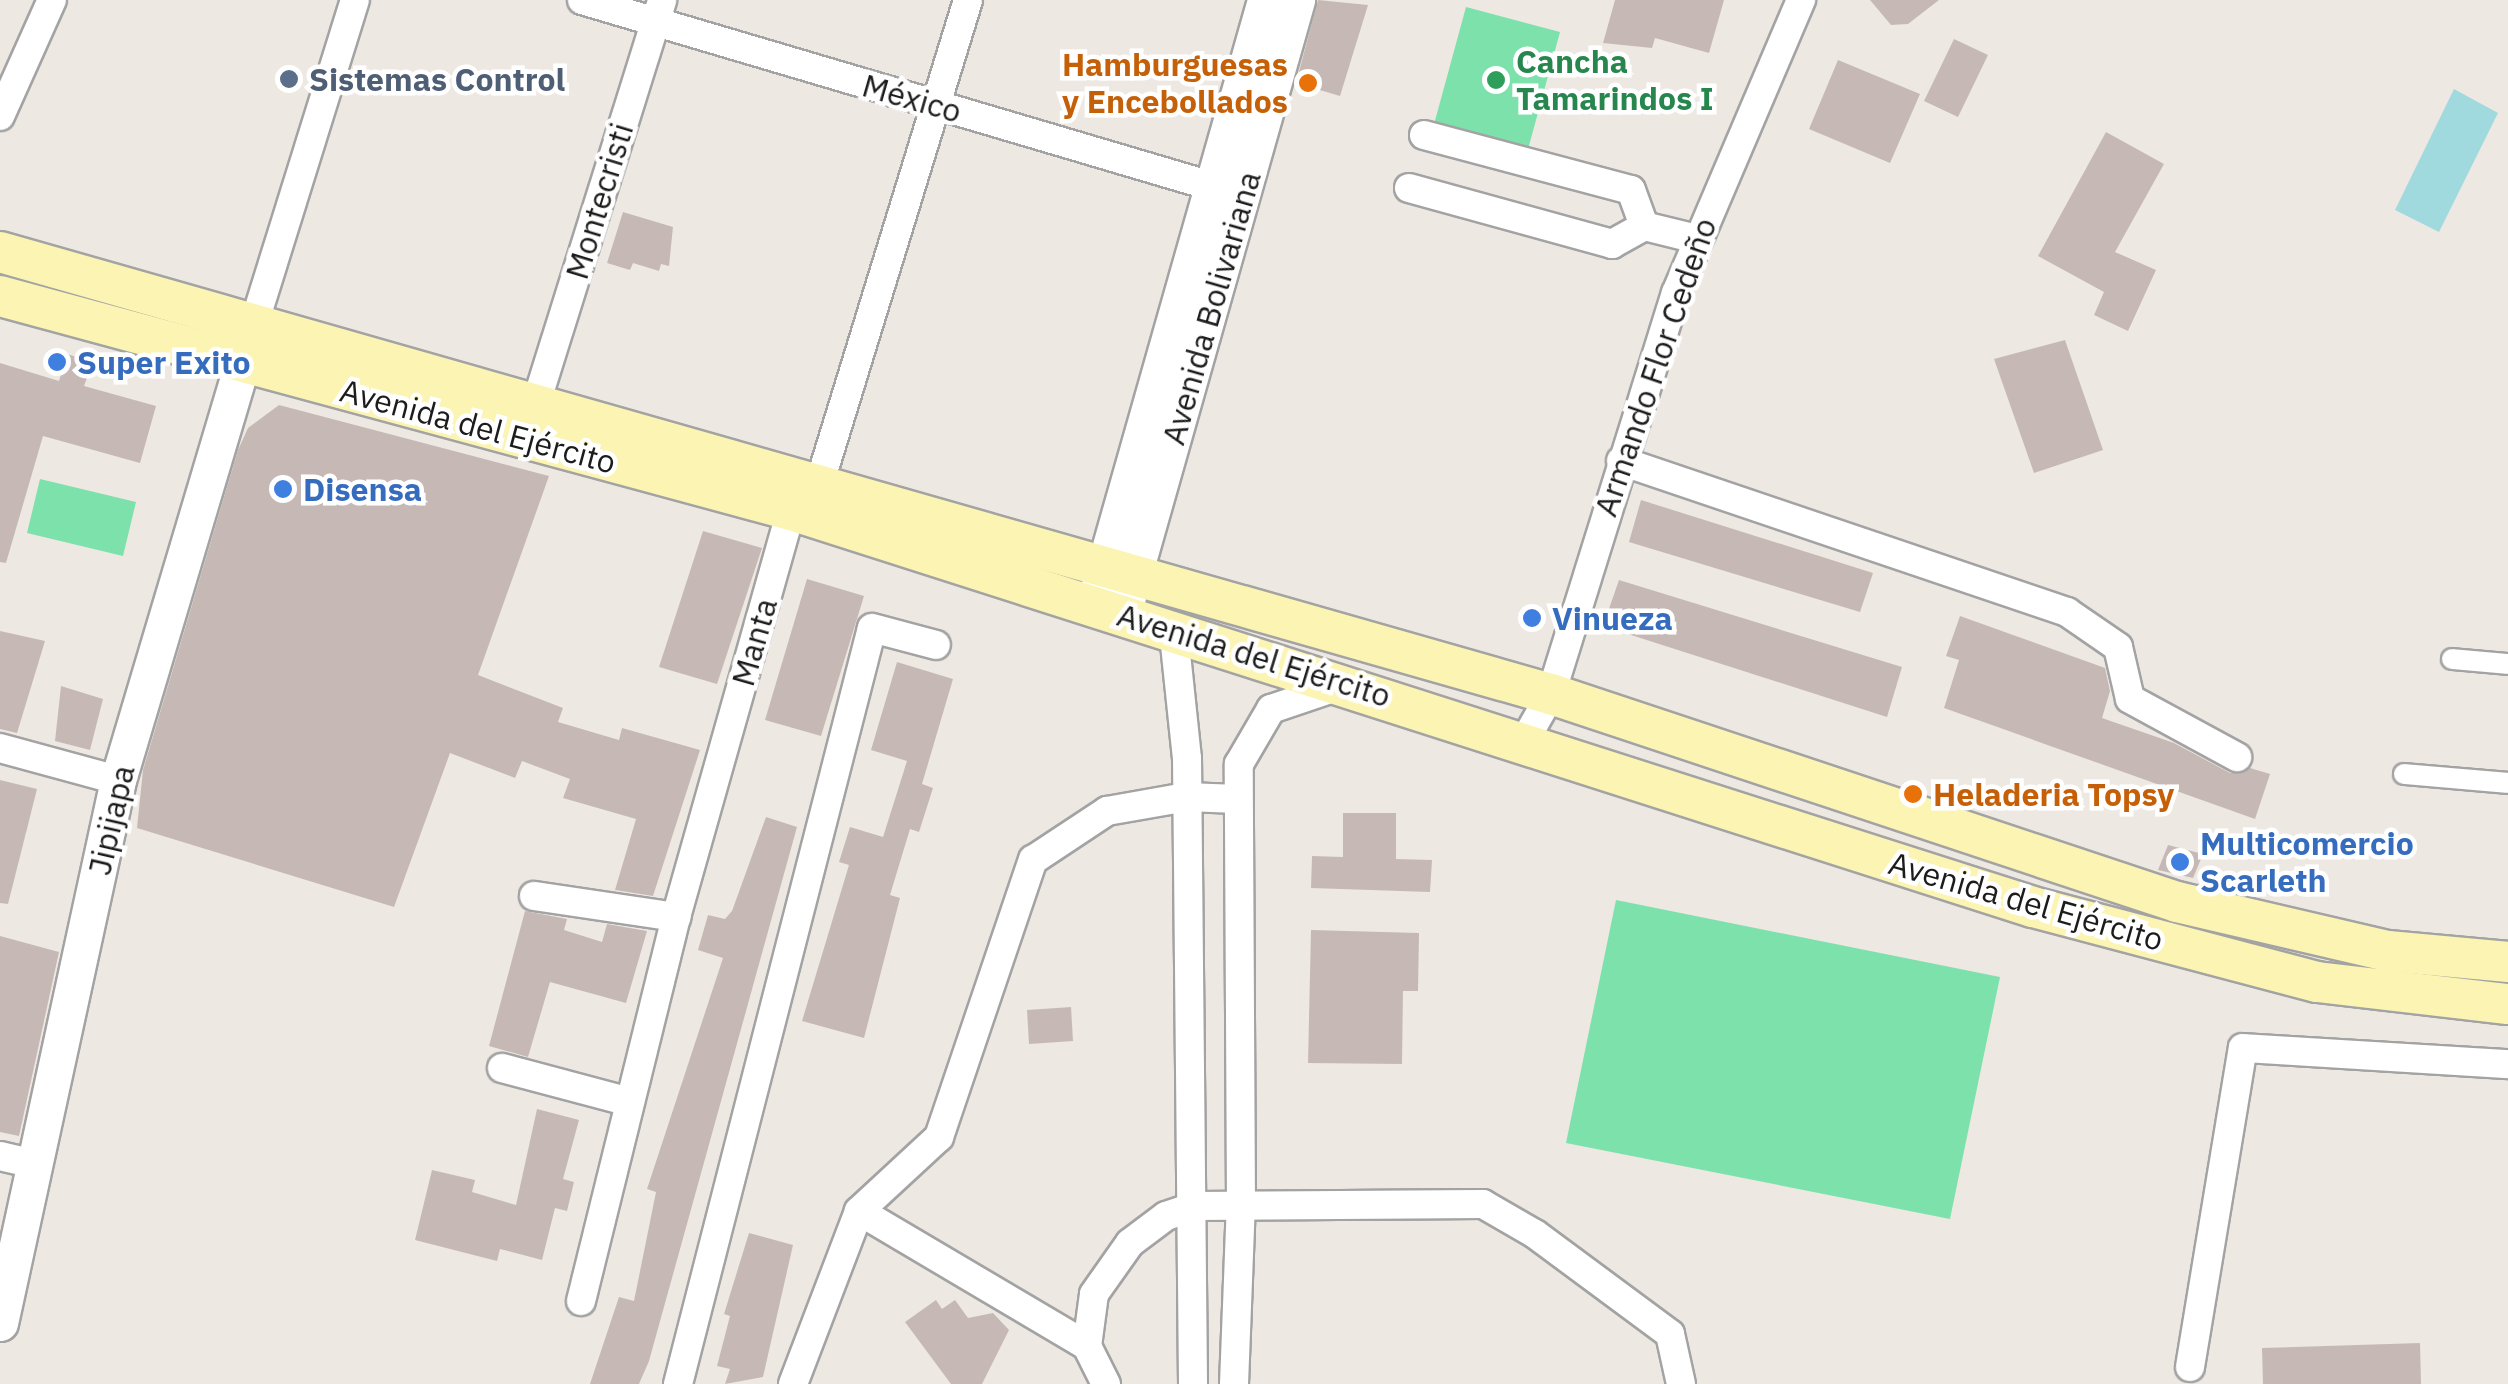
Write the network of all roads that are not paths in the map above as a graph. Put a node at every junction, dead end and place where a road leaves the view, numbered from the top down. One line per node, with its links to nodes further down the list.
1 (52, 0): 10 (street)
2 (355, 0): 18 (street)
3 (582, 0): 8 (street, México)
4 (968, 0): 9 (street, Manta)
5 (1264, 0): 13 (street, Avenida Bolivariana)
6 (1297, 0): 13 (street, Avenida Bolivariana)
7 (1800, 0): 15 (street, Armando Flor Cedeño)
8 (658, 11): 9 (street, México); 19 (street, Montecristi)
9 (936, 105): 13 (street, México); 21 (street, Manta)
10 (0, 116)
11 (1424, 135): 14 (street)
12 (1409, 188): 14 (street)
13 (1228, 191): 22 (street, Avenida Bolivariana)
14 (1644, 226): 15 (street)
15 (1697, 239): 20 (street, Armando Flor Cedeño)
16 (0, 252): 18 (main road, Avenida del Ejército)
17 (0, 296): 18 (main road, Avenida del Ejército)
18 (248, 343): 19 (main road, Avenida del Ejército); 21 (main road, Avenida del Ejército); 33 (street, Jipijapa)
19 (536, 403): 21 (main road, Avenida del Ejército)
20 (1621, 462): 28 (street, Armando Flor Cedeño); 31 (street)
21 (805, 498): 22 (main road, Avenida del Ejército); 38 (street, Manta)
22 (1113, 592): 23 (main road, Avenida del Ejército); 28 (main road, Avenida del Ejército)
23 (1174, 634): 27 (main road, Avenida del Ejército); 35 (street)
24 (936, 645): 53 (street)
25 (2452, 660): 26 (street)
26 (2508, 664)
27 (1348, 684): 29 (main road, Avenida del Ejército); 36 (street)
28 (1550, 694): 29 (street, Armando Flor Cedeño); 39 (main road, Avenida del Ejército)
29 (1525, 740): 40 (main road, Avenida del Ejército)
30 (0, 748): 33 (street)
31 (2237, 758)
32 (2404, 774): 34 (street)
33 (118, 780): 45 (street, Jipijapa)
34 (2508, 783)
35 (1186, 797): 36 (street); 47 (street); 48 (street)
36 (1238, 798): 46 (street)
37 (534, 896): 38 (street)
38 (676, 917): 43 (street, Manta)
39 (2508, 962)
40 (2508, 1004)
41 (2508, 1064): 52 (street)
42 (502, 1068): 43 (street)
43 (630, 1102): 49 (street, Manta)
44 (0, 1156): 45 (street)
45 (38, 1165): 50 (street, Jipijapa)
46 (1240, 1205): 47 (street); 57 (street); 58 (street)
47 (1196, 1206): 51 (street); 56 (street)
48 (859, 1211): 51 (street); 54 (street)
49 (581, 1301)
50 (0, 1323)
51 (1088, 1346): 55 (street)
52 (2190, 1368)
53 (678, 1384)
54 (793, 1384)
55 (1106, 1384)
56 (1193, 1384)
57 (1234, 1384)
58 (1682, 1384)

